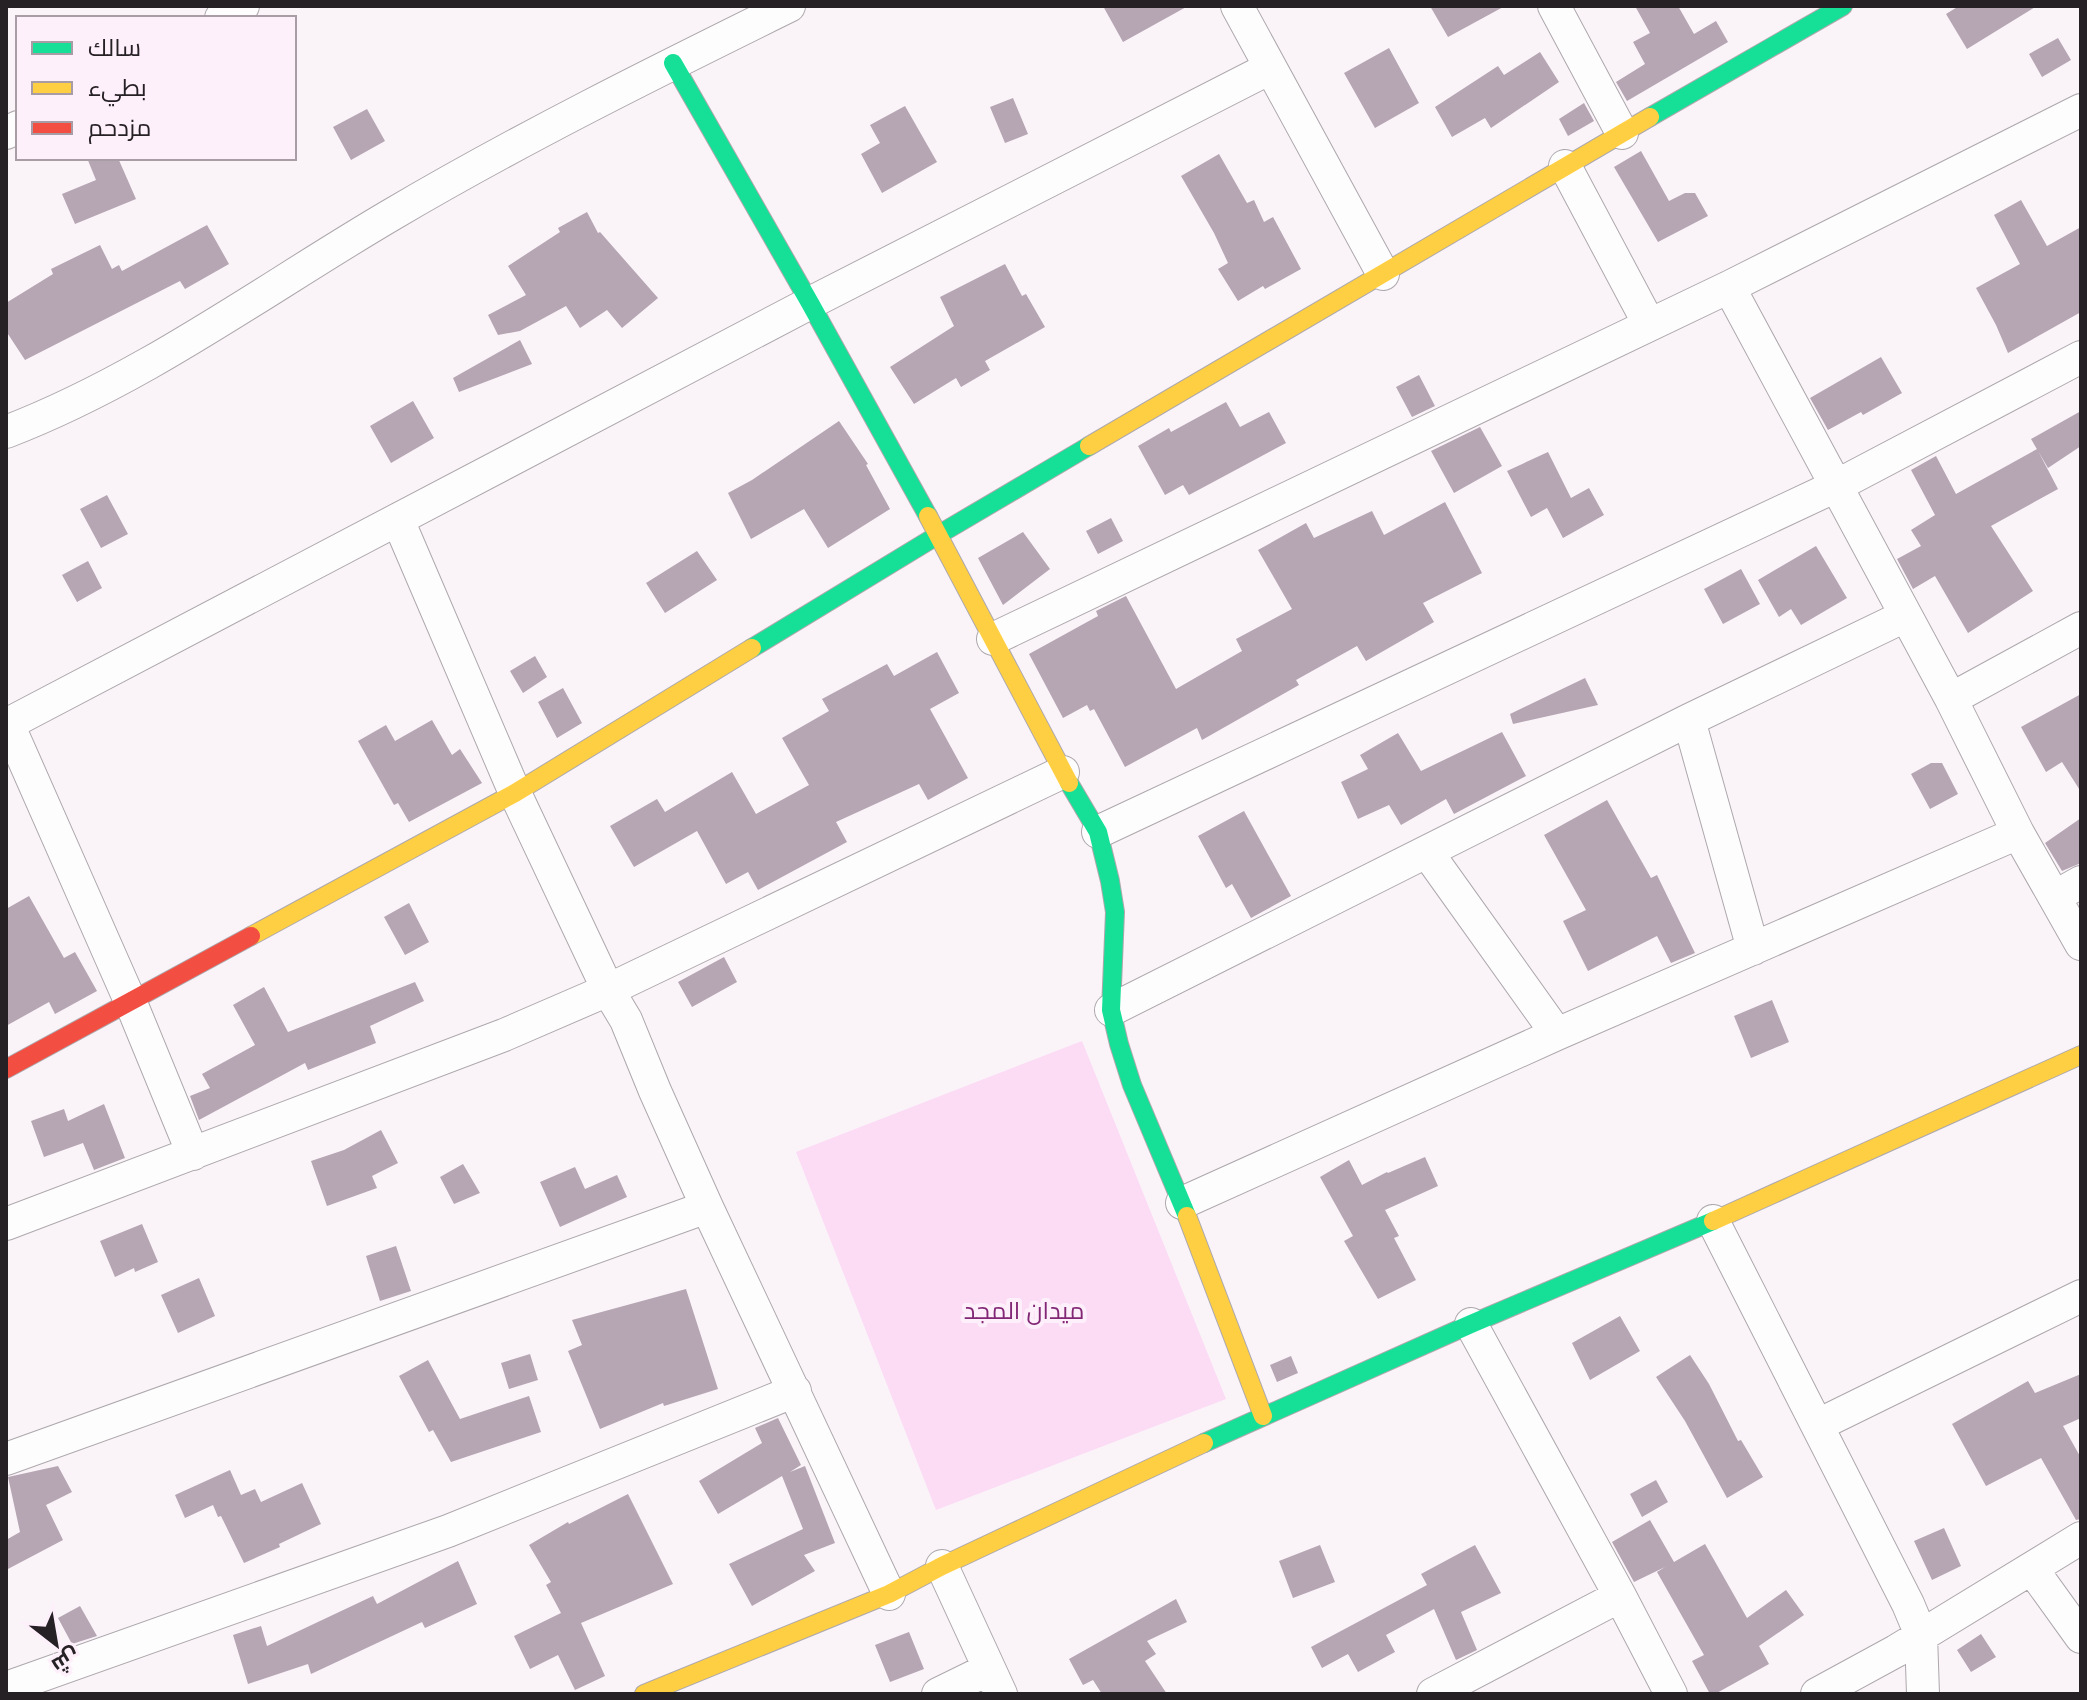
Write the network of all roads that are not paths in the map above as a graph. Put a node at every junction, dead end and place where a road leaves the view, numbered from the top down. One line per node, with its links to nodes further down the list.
1 (243, 6): 6 (street)
2 (789, 6): 7 (street)
3 (1237, 6): 8 (street)
4 (1554, 6): 10 (street)
5 (1843, 6): 10 (street)
6 (225, 16)
7 (673, 63): 14 (street); 17 (street)
8 (1270, 68): 12 (street); 14 (street)
9 (2081, 110): 13 (street)
10 (1622, 133): 11 (street)
11 (1565, 166): 12 (street); 15 (street)
12 (1383, 274): 20 (street)
13 (1729, 287): 15 (street); 18 (street)
14 (810, 303): 19 (street); 20 (street)
15 (1649, 324): 23 (street)
16 (2081, 357): 18 (street)
17 (6, 432)
18 (1836, 486): 21 (street); 29 (street)
19 (398, 520): 26 (street); 28 (street)
20 (938, 535): 23 (street); 28 (street)
21 (1905, 616): 24 (street); 25 (street)
22 (2081, 628): 24 (street)
23 (993, 639): 27 (street)
24 (1951, 699): 30 (street)
25 (1689, 720): 31 (street); 34 (street)
26 (7, 724): 36 (street)
27 (1063, 772): 29 (street); 35 (street)
28 (515, 793): 35 (street); 36 (street)
29 (1098, 832): 37 (street)
30 (2018, 833): 32 (street); 34 (street)
31 (1427, 852): 37 (street); 38 (street)
32 (2068, 889): 33 (street)
33 (2081, 944)
34 (1753, 949): 38 (street)
35 (608, 990): 41 (street); 43 (street)
36 (131, 1003): 40 (street); 41 (street)
37 (1111, 1010): 42 (street)
38 (1557, 1034): 42 (street)
39 (2081, 1055): 44 (street)
40 (6, 1069)
41 (193, 1154): 45 (street)
42 (1182, 1203): 49 (street)
43 (707, 1207): 48 (street); 51 (street)
44 (1713, 1221): 47 (street); 50 (street)
45 (6, 1224)
46 (2081, 1296): 50 (street)
47 (1471, 1324): 49 (street); 56 (street)
48 (795, 1391): 55 (street); 60 (street)
49 (1263, 1416): 53 (street)
50 (1818, 1425): 57 (street)
51 (6, 1459)
52 (2081, 1538): 54 (street)
53 (942, 1566): 55 (street); 59 (street)
54 (2032, 1569): 57 (street); 58 (street)
55 (889, 1594): 61 (street)
56 (1620, 1596): 63 (street); 64 (street)
57 (1921, 1635): 65 (street); 66 (street)
58 (2081, 1637)
59 (995, 1682): 62 (street)
60 (6, 1688)
61 (644, 1694)
62 (938, 1694)
63 (1433, 1694)
64 (1671, 1694)
65 (1817, 1694)
66 (1923, 1694)

